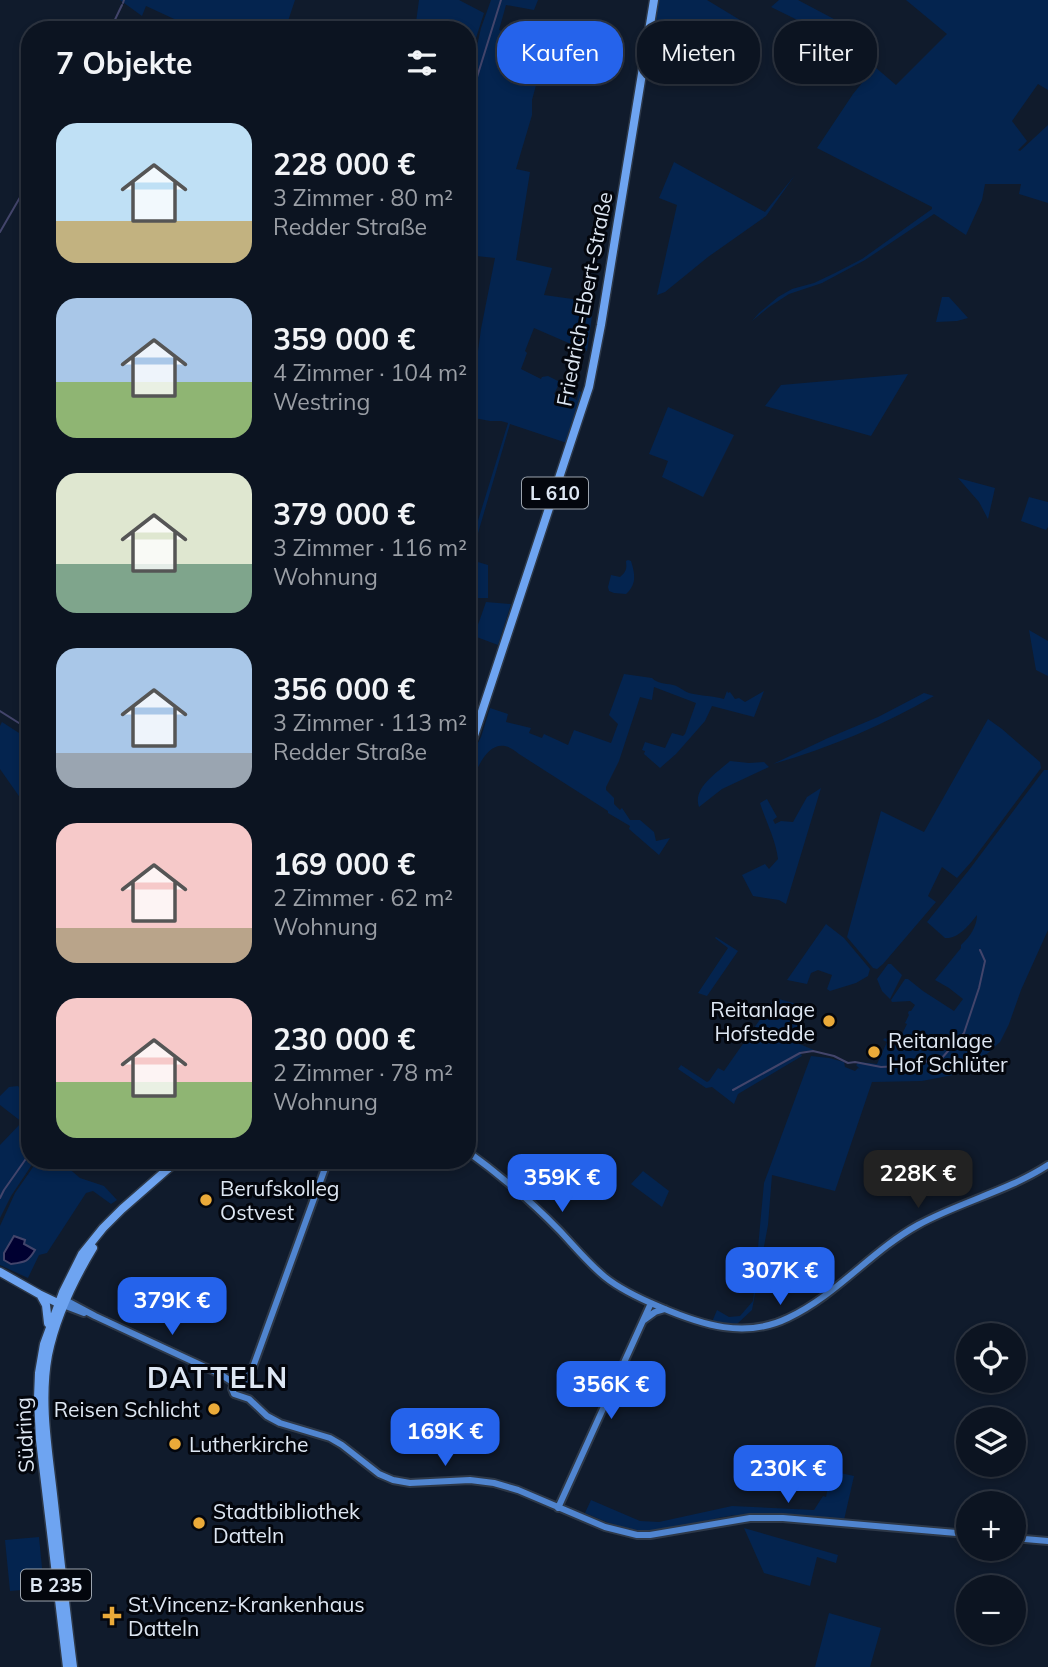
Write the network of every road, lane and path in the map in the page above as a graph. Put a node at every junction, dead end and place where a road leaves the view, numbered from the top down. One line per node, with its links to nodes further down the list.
1 (654, 0): 2 (main road, Friedrich-Ebert-Straße / L 610)
2 (476, 730)
3 (476, 1157): 10 (street)
4 (1048, 1165): 11 (street)
5 (168, 1169): 9 (main road, Südring)
6 (325, 1169): 15 (street)
7 (4, 1274): 8 (main road); 9 (main road)
8 (39, 1294): 9 (main road); 13 (main road, B 235)
9 (62, 1301): 13 (main road, Südring / B 235); 14 (street); 22 (main road, Südring / B 235)
10 (646, 1301): 11 (street); 12 (street)
11 (665, 1309): 12 (street)
12 (640, 1324): 17 (street)
13 (47, 1335): 21 (main road, Südring / B 235)
14 (234, 1383): 15 (street); 16 (street)
15 (244, 1383): 16 (street)
16 (245, 1394): 17 (street)
17 (558, 1508): 18 (street)
18 (956, 1533)
19 (1026, 1539): 20 (street)
20 (1048, 1541)
21 (67, 1667)
22 (73, 1667)

